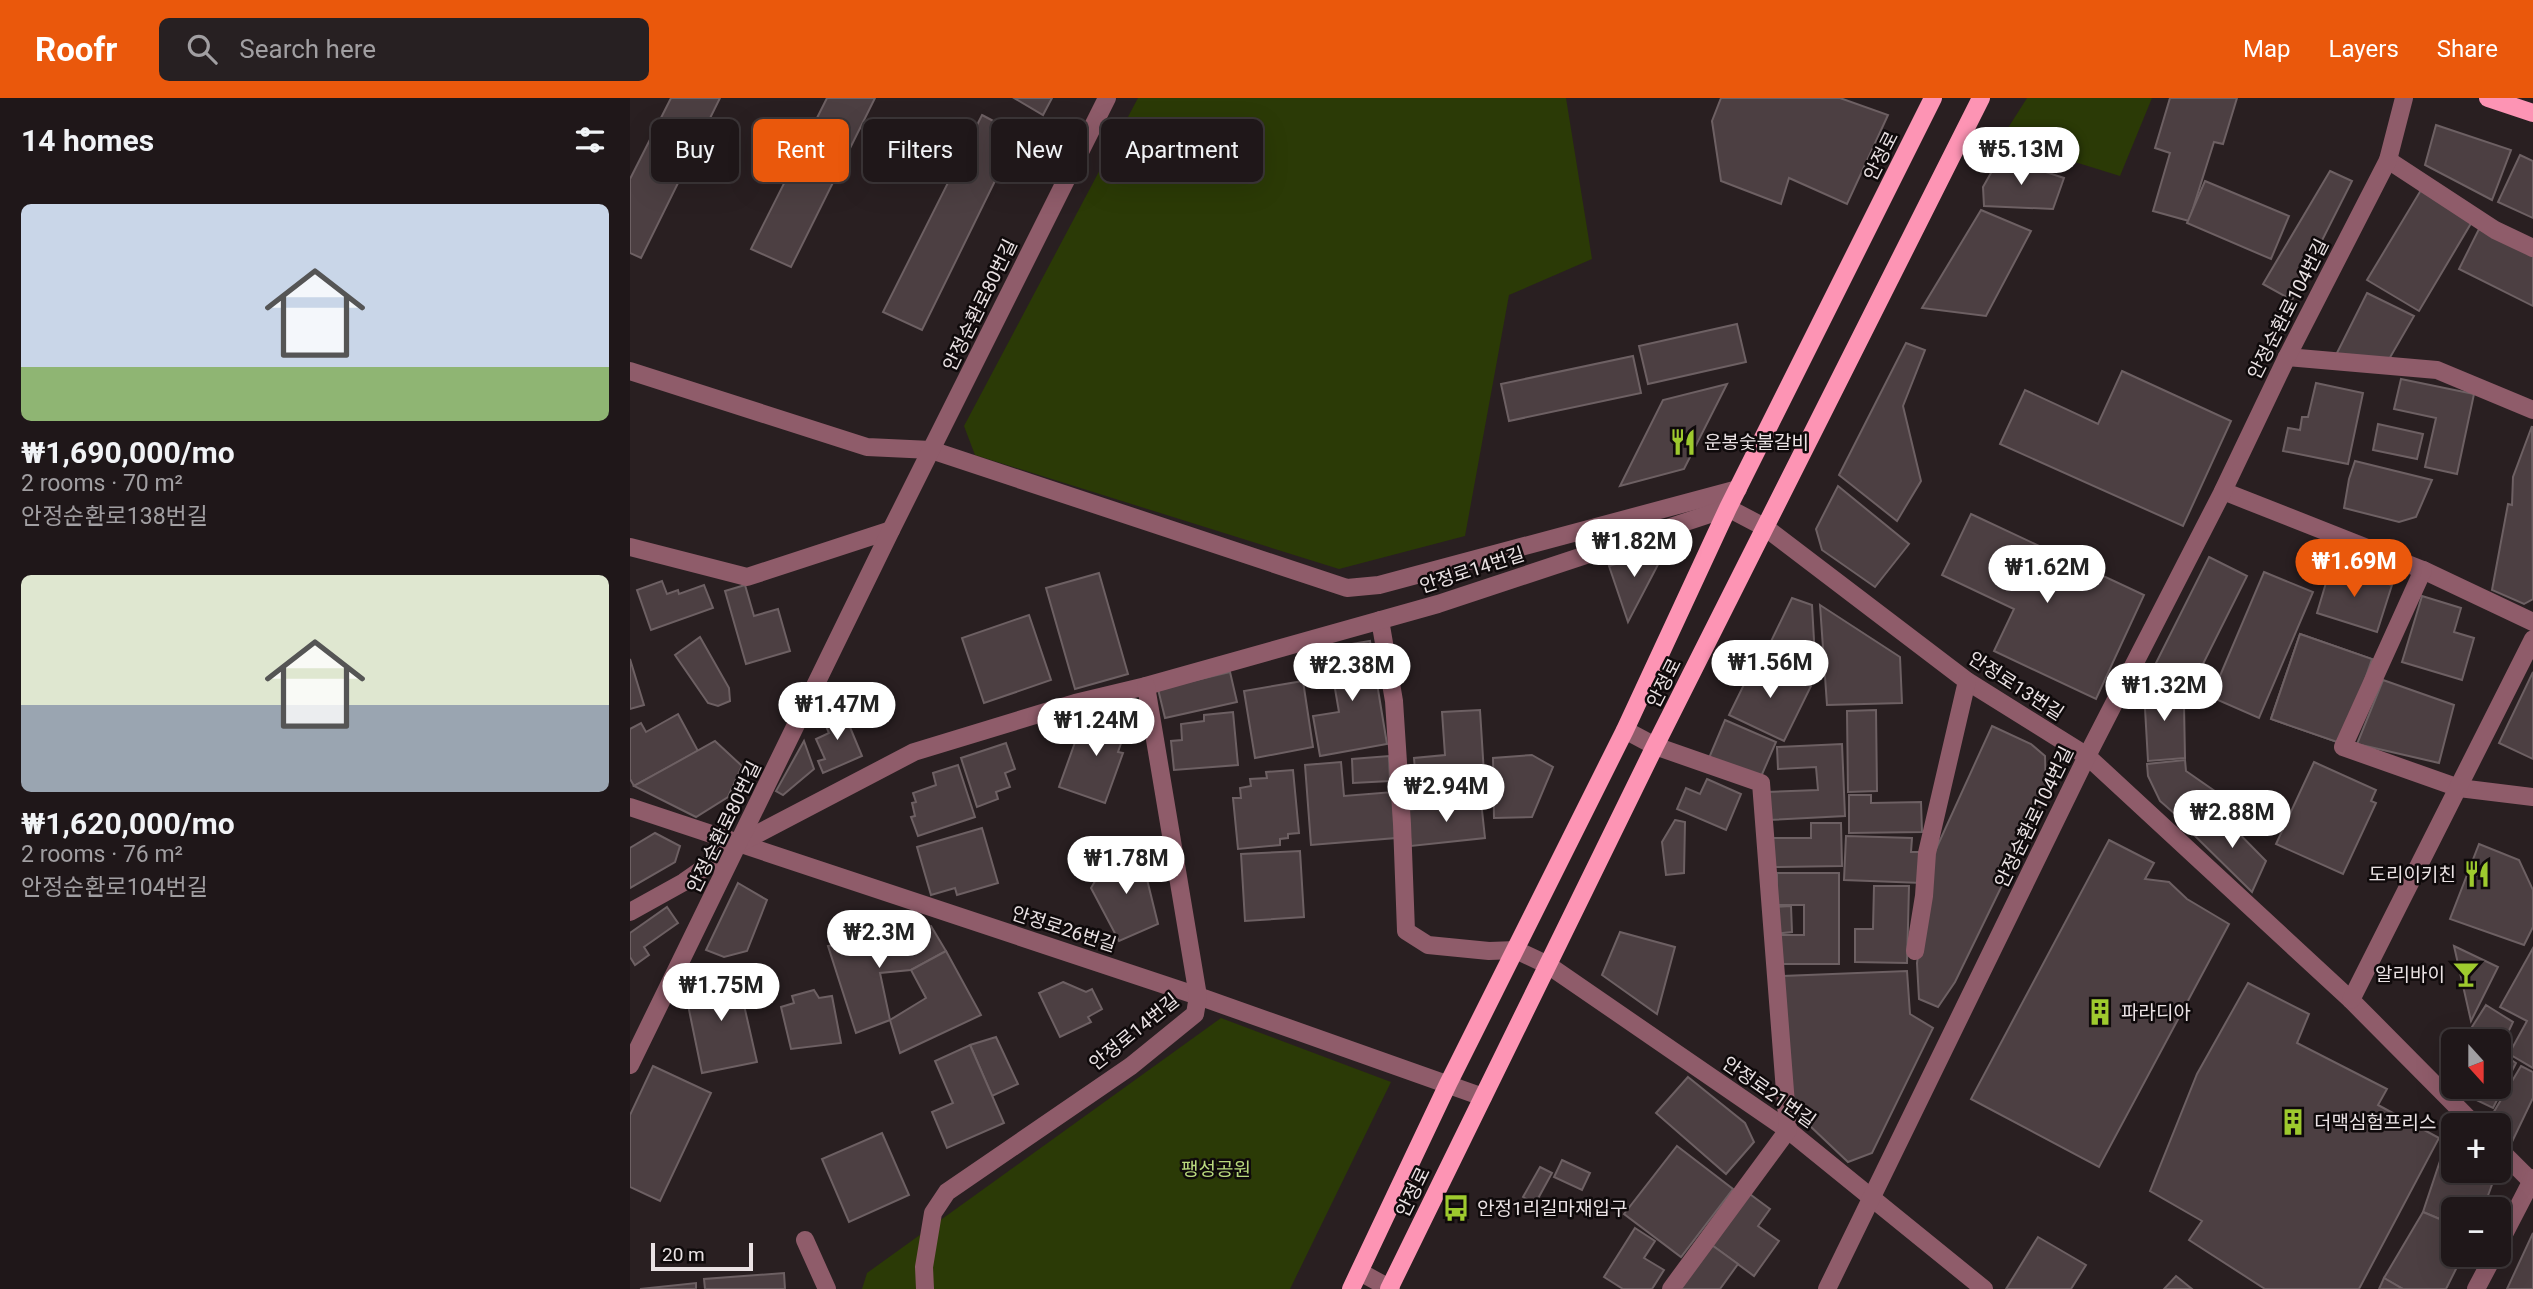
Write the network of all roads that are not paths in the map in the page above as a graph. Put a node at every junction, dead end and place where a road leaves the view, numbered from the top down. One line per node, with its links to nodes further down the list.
1 (1107, 98): 12 (street, 안정순환로80번길)
2 (1933, 98): 13 (main road, 안정로)
3 (1981, 98): 16 (main road, 안정로)
4 (2404, 98): 7 (street, 안정순환로104번길)
5 (2488, 98): 6 (main road)
6 (2533, 113)
7 (2388, 160): 8 (street); 9 (street, 안정순환로104번길)
8 (2533, 247)
9 (2287, 357): 11 (street); 14 (street, 안정순환로104번길)
10 (630, 371): 12 (street)
11 (2533, 410)
12 (931, 450): 13 (street); 17 (street, 안정순환로80번길)
13 (1738, 489): 15 (main road, 안정로)
14 (2223, 491): 19 (street); 27 (street, 안정순환로104번길)
15 (1728, 508): 16 (street, 안정로13번길); 20 (street, 안정로14번길); 25 (main road, 안정로)
16 (1766, 528): 23 (street, 안정로13번길); 26 (main road, 안정로)
17 (891, 530): 18 (street); 31 (street, 안정순환로80번길)
18 (630, 547)
19 (2423, 570): 21 (street); 28 (street)
20 (1380, 620): 24 (street, 안정로14번길); 33 (street)
21 (2533, 622)
22 (2533, 639): 28 (street)
23 (1967, 681): 27 (street, 안정로13번길); 34 (street)
24 (1146, 686): 31 (street, 안정로14번길); 36 (street, 안정로14번길)
25 (1625, 730): 26 (street); 33 (main road, 안정로)
26 (1656, 746): 35 (main road, 안정로); 42 (street)
27 (2087, 756): 37 (street, 안정로13번길); 45 (street, 안정순환로104번길)
28 (2459, 788): 29 (street); 37 (street)
29 (2533, 797)
30 (630, 807): 31 (street, 안정로26번길)
31 (740, 843): 32 (street, 안정로14번길); 36 (street, 안정로26번길); 38 (street, 안정순환로80번길)
32 (630, 912)
33 (1516, 950): 35 (street, 안정로21번길); 39 (main road, 안정로)
34 (1915, 951)
35 (1548, 965): 40 (main road, 안정로); 42 (street, 안정로21번길)
36 (1198, 996): 39 (street, 안정로26번길); 51 (street, 안정로14번길)
37 (2351, 1000): 41 (street, 안정로13번길)
38 (630, 1065)
39 (1448, 1084): 40 (street, 안정로26번길); 49 (main road, 안정로)
40 (1483, 1097): 53 (main road, 안정로)
41 (2463, 1113)
42 (1788, 1130): 45 (street, 안정로21번길); 54 (street)
43 (2511, 1160): 44 (street)
44 (2532, 1180): 46 (street)
45 (1873, 1198): 55 (street, 안정순환로104번길); 56 (street, 안정로21번길)
46 (2511, 1221)
47 (805, 1240): 50 (street)
48 (2488, 1267): 57 (street)
49 (1360, 1272): 52 (main road, 안정로); 53 (street)
50 (827, 1289)
51 (925, 1289)
52 (1351, 1289)
53 (1390, 1289)
54 (1671, 1289)
55 (1827, 1289)
56 (1984, 1289)
57 (2476, 1289)

